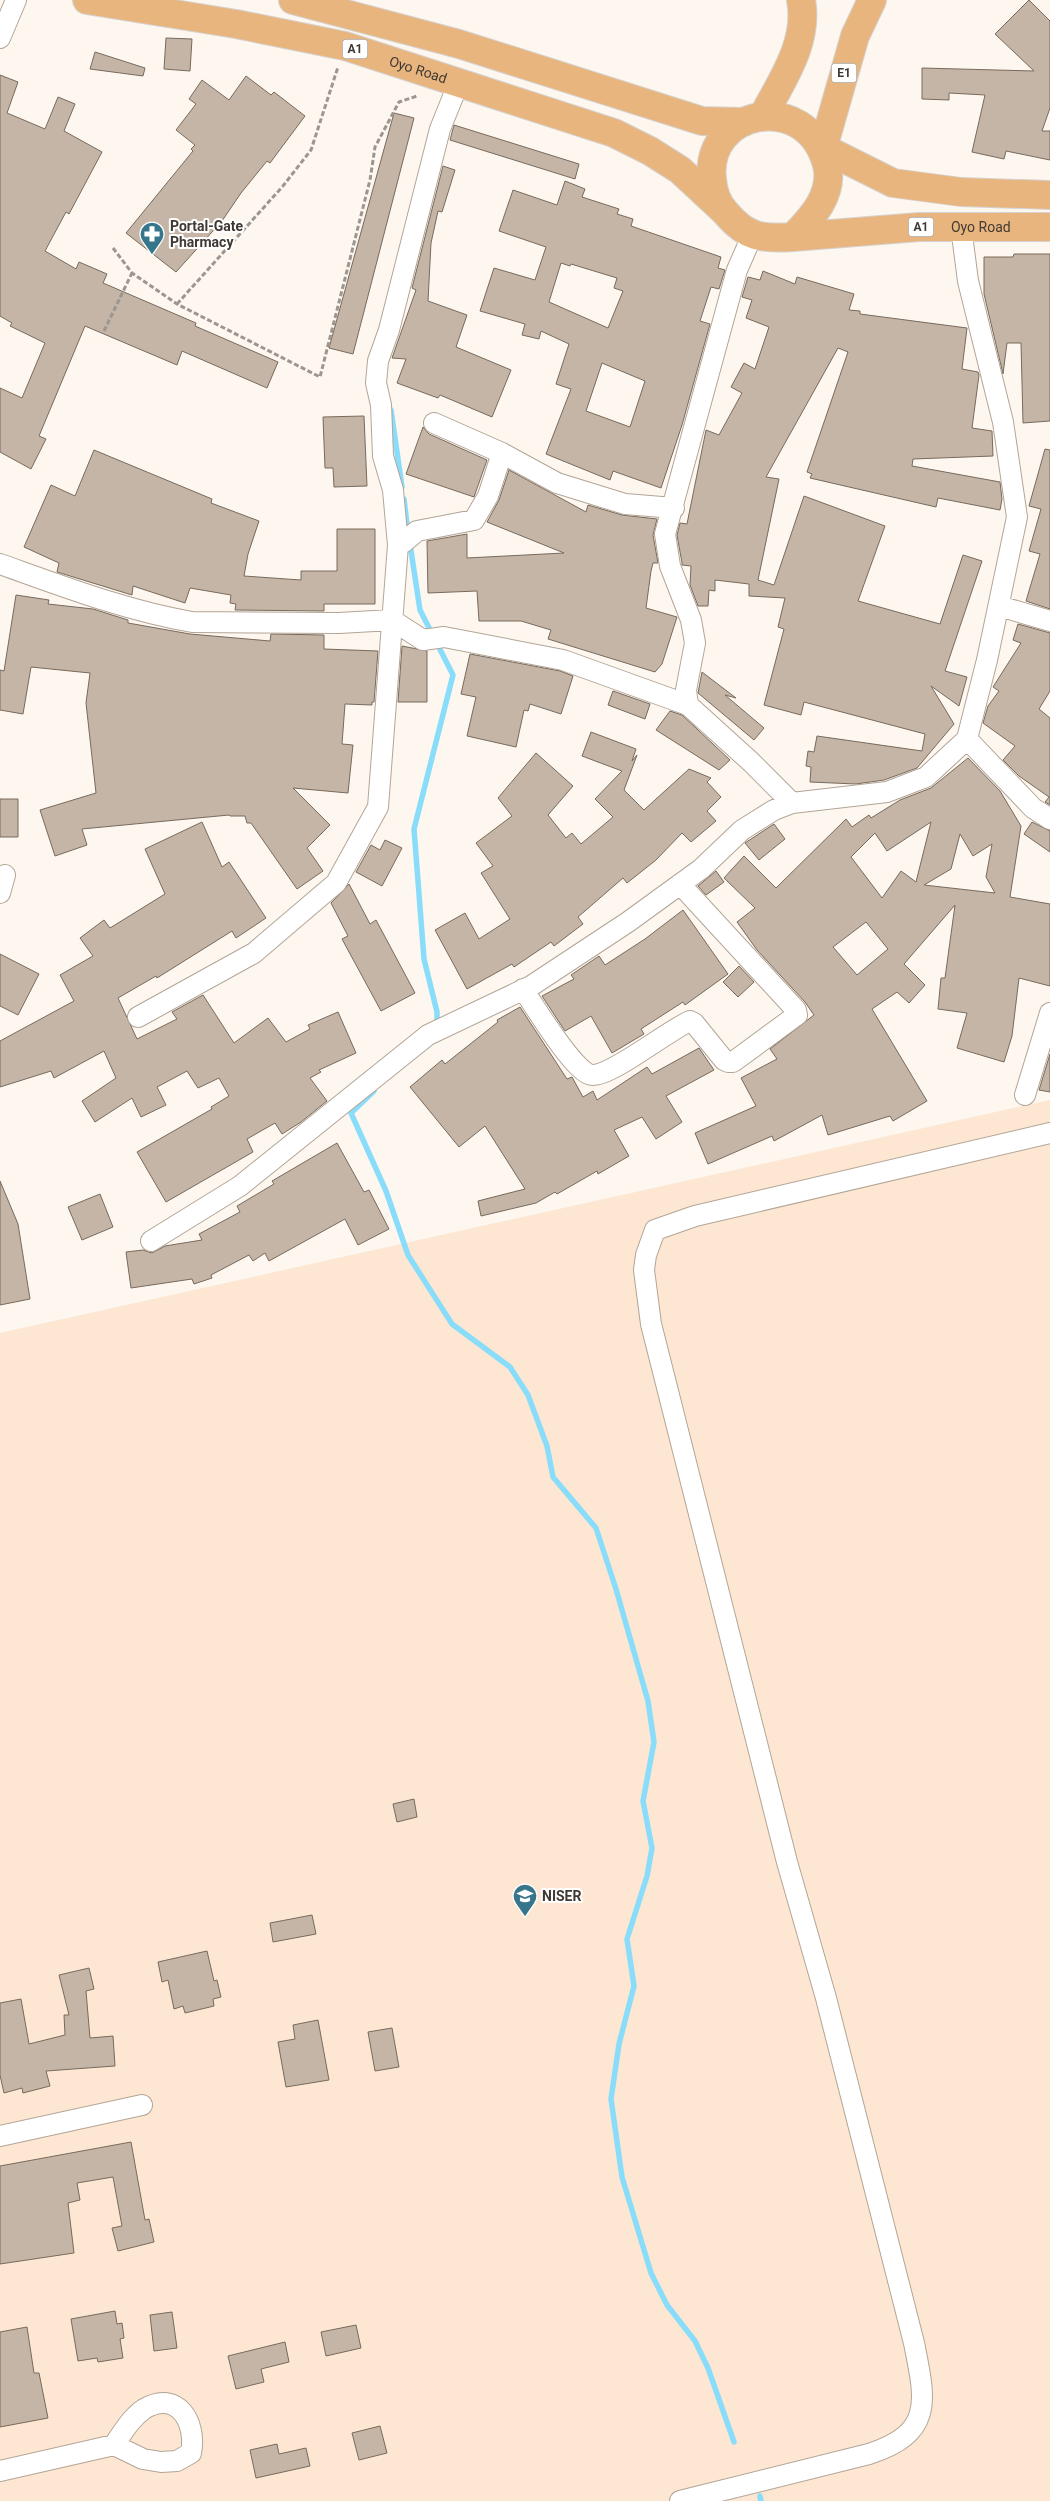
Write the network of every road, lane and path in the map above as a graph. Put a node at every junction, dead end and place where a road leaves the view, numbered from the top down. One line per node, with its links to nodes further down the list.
1 (16, 0): 6 (street)
2 (87, 0): 7 (highway, Oyo Road / A1)
3 (293, 0): 9 (highway, A1)
4 (801, 0): 9 (highway)
5 (872, 0): 10 (highway, E1)
6 (0, 38)
7 (345, 46): 8 (highway, Oyo Road / A1); 19 (path)
8 (454, 93): 12 (highway, Oyo Road / A1); 19 (path); 24 (street)
9 (753, 119): 10 (highway); 12 (highway)
10 (823, 148): 11 (highway); 16 (highway)
11 (1050, 195)
12 (722, 209): 15 (highway)
13 (961, 227): 14 (highway, Oyo Road / A1); 16 (highway, Oyo Road / A1); 26 (street)
14 (1050, 227)
15 (752, 236): 16 (highway); 23 (street)
16 (793, 237)
17 (113, 248): 18 (path)
18 (132, 273): 19 (path); 20 (path)
19 (177, 304)
20 (104, 331)
21 (434, 424): 22 (street)
22 (502, 453): 23 (street); 24 (street)
23 (674, 508): 29 (street)
24 (406, 540): 27 (street)
25 (0, 564): 27 (street)
26 (999, 606): 28 (street); 30 (street)
27 (392, 620): 29 (street); 36 (street)
28 (1050, 621)
29 (688, 705): 31 (street)
30 (967, 739): 31 (street); 32 (street)
31 (792, 803): 33 (street)
32 (1050, 818)
33 (680, 884): 34 (street); 34 (street)
34 (523, 989): 39 (street)
35 (1050, 1013): 37 (street)
36 (138, 1017)
37 (1025, 1095)
38 (1050, 1133): 44 (street)
39 (151, 1241)
40 (142, 2105): 41 (street)
41 (0, 2136)
42 (114, 2445): 43 (street)
43 (0, 2472)
44 (680, 2501)

